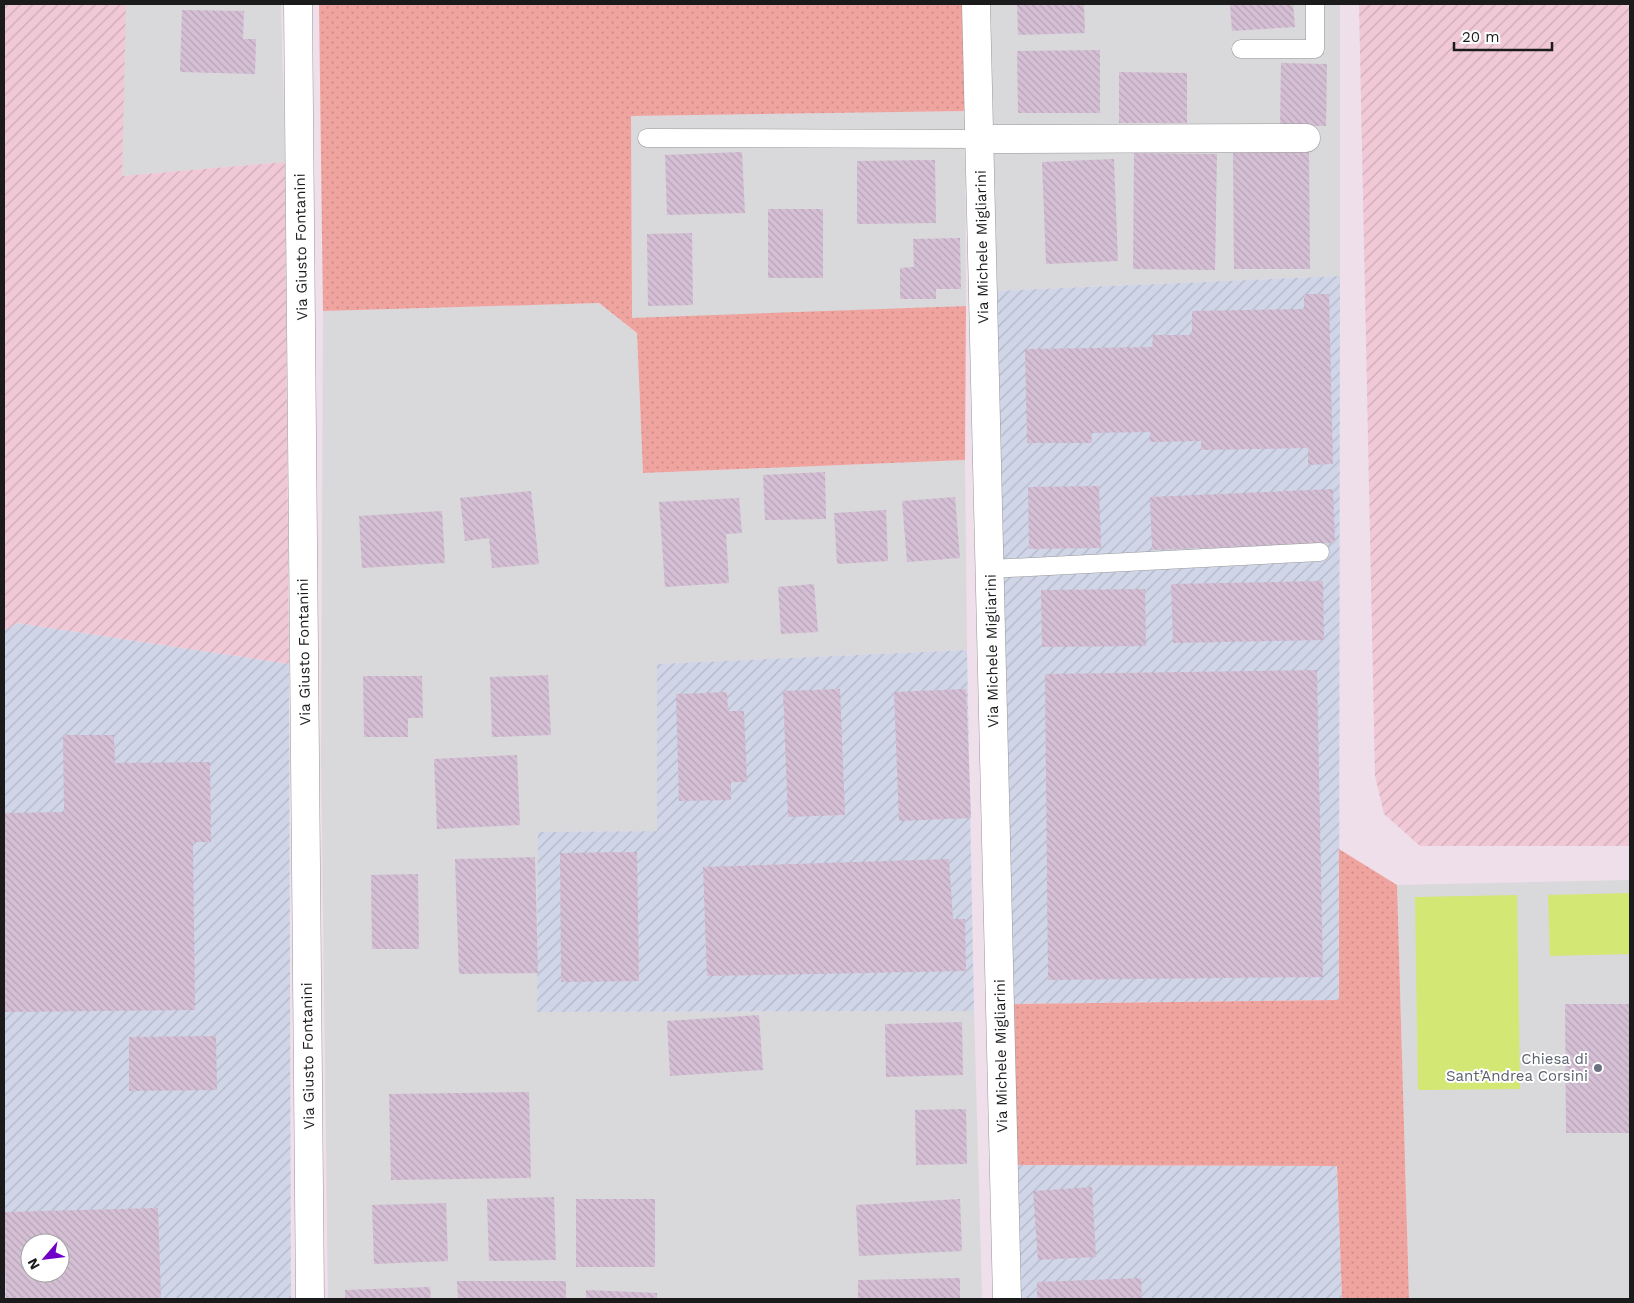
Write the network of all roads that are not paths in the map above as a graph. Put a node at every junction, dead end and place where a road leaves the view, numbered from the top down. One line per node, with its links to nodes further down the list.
1 (298, 4): 10 (street, Via Giusto Fontanini)
2 (976, 4): 7 (street, Via Michele Migliarini)
3 (1315, 4): 4 (lane)
4 (1240, 49)
5 (647, 138): 7 (lane)
6 (1306, 138): 7 (street)
7 (980, 139): 9 (street, Via Michele Migliarini)
8 (1320, 552): 9 (lane)
9 (990, 569): 11 (street, Via Michele Migliarini)
10 (310, 1299)
11 (1007, 1299)

